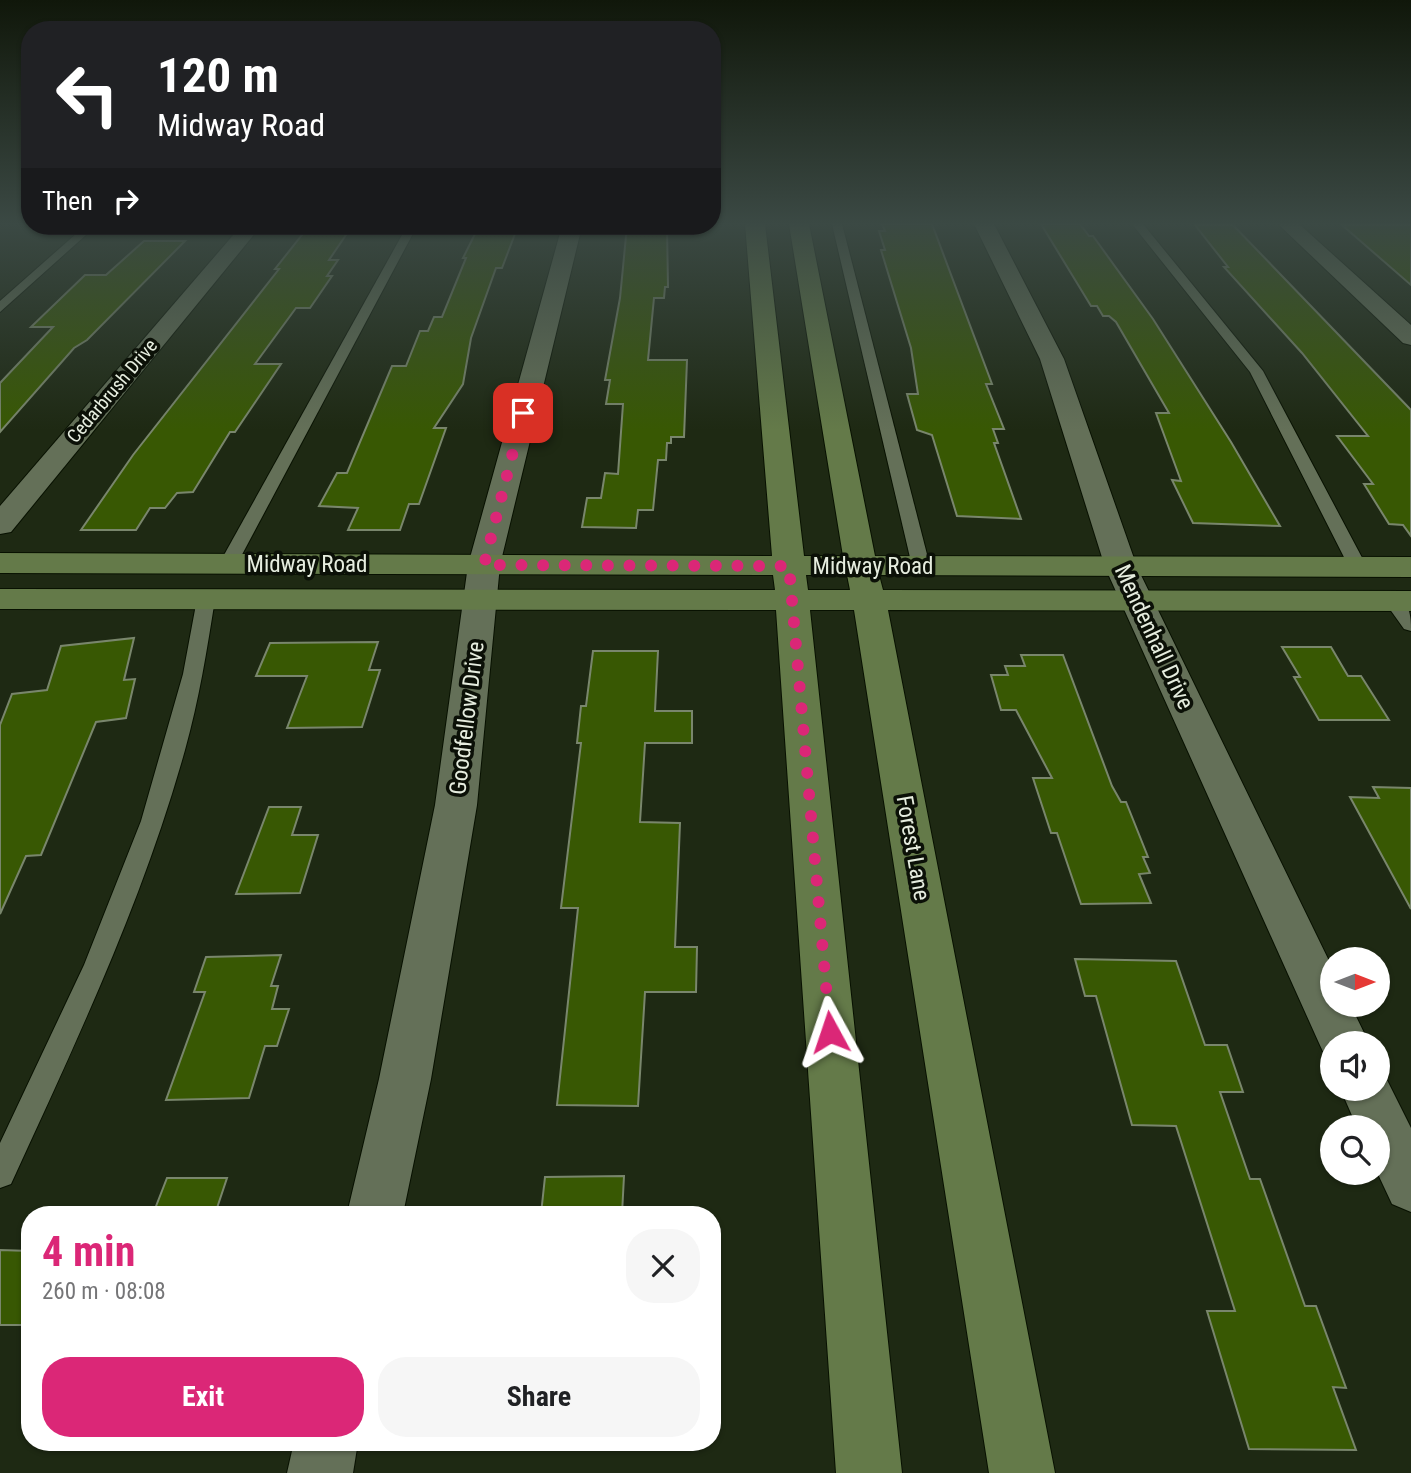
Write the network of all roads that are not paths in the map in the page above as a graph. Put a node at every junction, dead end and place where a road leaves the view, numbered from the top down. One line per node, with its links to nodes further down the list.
1 (17, 293): 11 (lane)
2 (195, 293): 13 (street, Cedarbrush Drive)
3 (376, 293): 15 (lane)
4 (555, 293): 19 (street, Goodfellow Drive)
5 (762, 293): 20 (main road)
6 (812, 293): 21 (main road, Forest Lane)
7 (853, 293): 16 (lane)
8 (1019, 293): 22 (street, Mendenhall Drive)
9 (1192, 293): 17 (lane)
10 (1362, 293): 12 (street)
11 (0, 308)
12 (1411, 338)
13 (0, 525)
14 (0, 563): 15 (main road, Midway Road)
15 (228, 564): 19 (main road, Midway Road)
16 (920, 566): 21 (main road, Midway Road); 22 (main road, Midway Road)
17 (1358, 567): 18 (main road, Midway Road); 22 (main road, Midway Road)
18 (1411, 567)
19 (483, 582): 20 (main road, Midway Road); 23 (main road, Midway Road); 30 (street, Goodfellow Drive)
20 (790, 582): 21 (main road, Midway Road); 33 (main road)
21 (865, 582): 22 (main road, Midway Road); 34 (main road, Forest Lane)
22 (1129, 583): 25 (main road, Midway Road); 26 (street, Mendenhall Drive)
23 (206, 598): 24 (main road, Midway Road); 28 (lane)
24 (0, 599)
25 (1405, 609)
26 (1338, 1031)
27 (1371, 1101): 29 (street)
28 (0, 1174)
29 (1411, 1186)
30 (378, 1206)
31 (324, 1451): 32 (street)
32 (320, 1473)
33 (869, 1473)
34 (1022, 1473)

